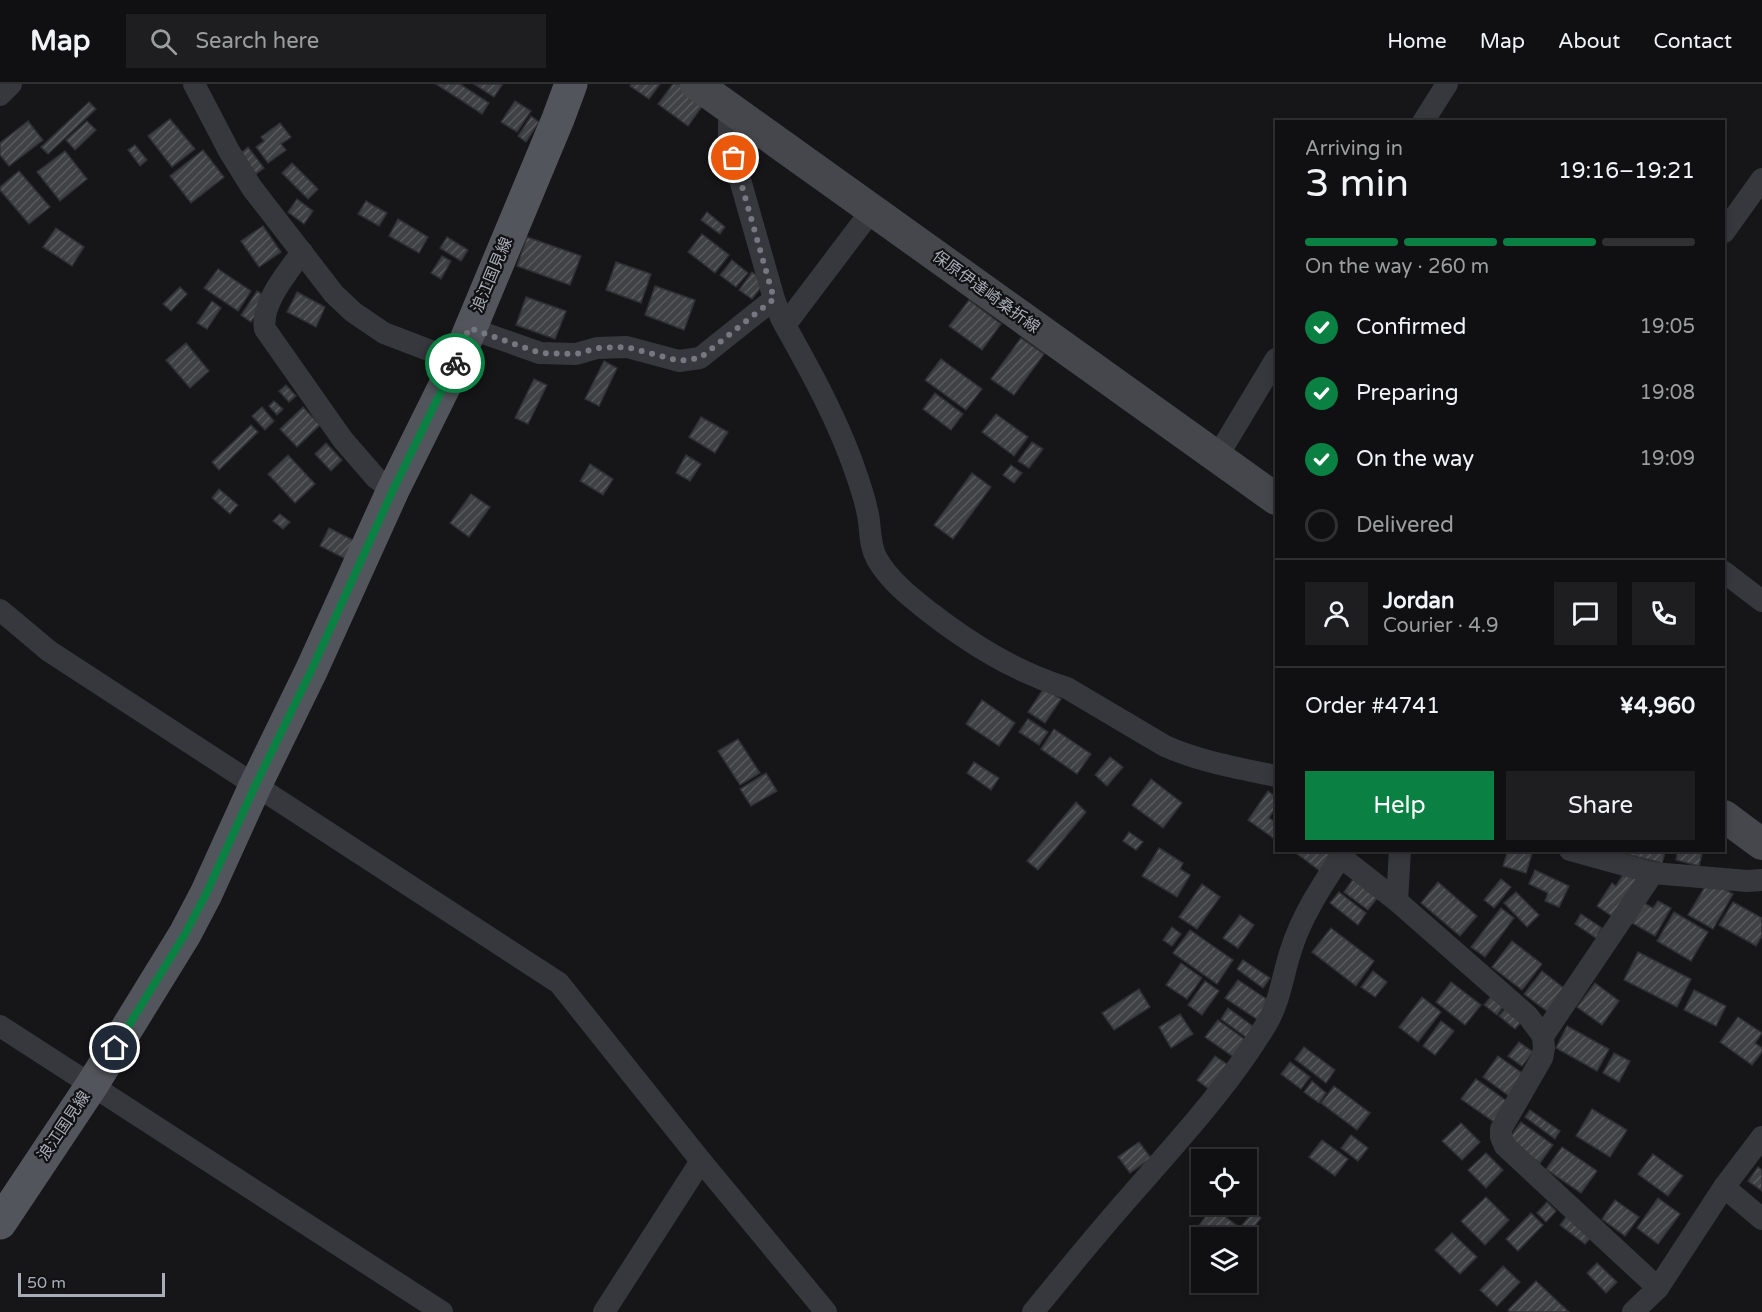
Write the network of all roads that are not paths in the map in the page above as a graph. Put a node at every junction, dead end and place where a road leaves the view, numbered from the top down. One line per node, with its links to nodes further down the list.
1 (11, 84): 6 (street)
2 (194, 84): 13 (street)
3 (571, 84): 16 (main road, 浪江国見線)
4 (697, 84): 7 (main road, 保原伊達崎桑折線)
5 (1447, 84): 8 (street)
6 (0, 95)
7 (733, 111): 11 (main road, 保原伊達崎桑折線); 14 (street)
8 (1424, 120)
9 (1762, 179): 10 (street)
10 (1755, 204): 12 (street)
11 (872, 210): 15 (street); 19 (main road, 保原伊達崎桑折線)
12 (1725, 231)
13 (302, 252): 17 (street); 20 (street)
14 (774, 299): 15 (street); 16 (street)
15 (785, 325): 25 (street)
16 (469, 328): 17 (main road, 浪江国見線)
17 (457, 361): 20 (main road, 浪江国見線)
18 (1275, 361): 19 (street)
19 (1217, 457): 21 (main road, 保原伊達崎桑折線)
20 (393, 490): 26 (main road, 浪江国見線)
21 (1275, 498)
22 (1725, 573): 23 (street)
23 (1762, 601)
24 (0, 610): 26 (street)
25 (1275, 776)
26 (255, 786): 37 (main road, 浪江国見線); 39 (street)
27 (1725, 817): 28 (main road)
28 (1762, 844)
29 (1400, 852): 34 (street)
30 (1577, 852): 32 (street)
31 (1343, 854): 34 (street); 47 (street)
32 (1653, 873): 33 (street); 36 (street)
33 (1762, 880)
34 (1397, 901): 36 (street)
35 (0, 1026): 37 (street)
36 (1543, 1036): 43 (street)
37 (92, 1085): 42 (main road, 浪江国見線); 44 (street)
38 (1762, 1137): 40 (street)
39 (701, 1161): 45 (street); 46 (street)
40 (1724, 1187): 41 (street); 43 (street)
41 (1762, 1219)
42 (0, 1223)
43 (1658, 1288): 48 (street)
44 (442, 1312)
45 (604, 1312)
46 (826, 1312)
47 (1033, 1312)
48 (1634, 1312)

